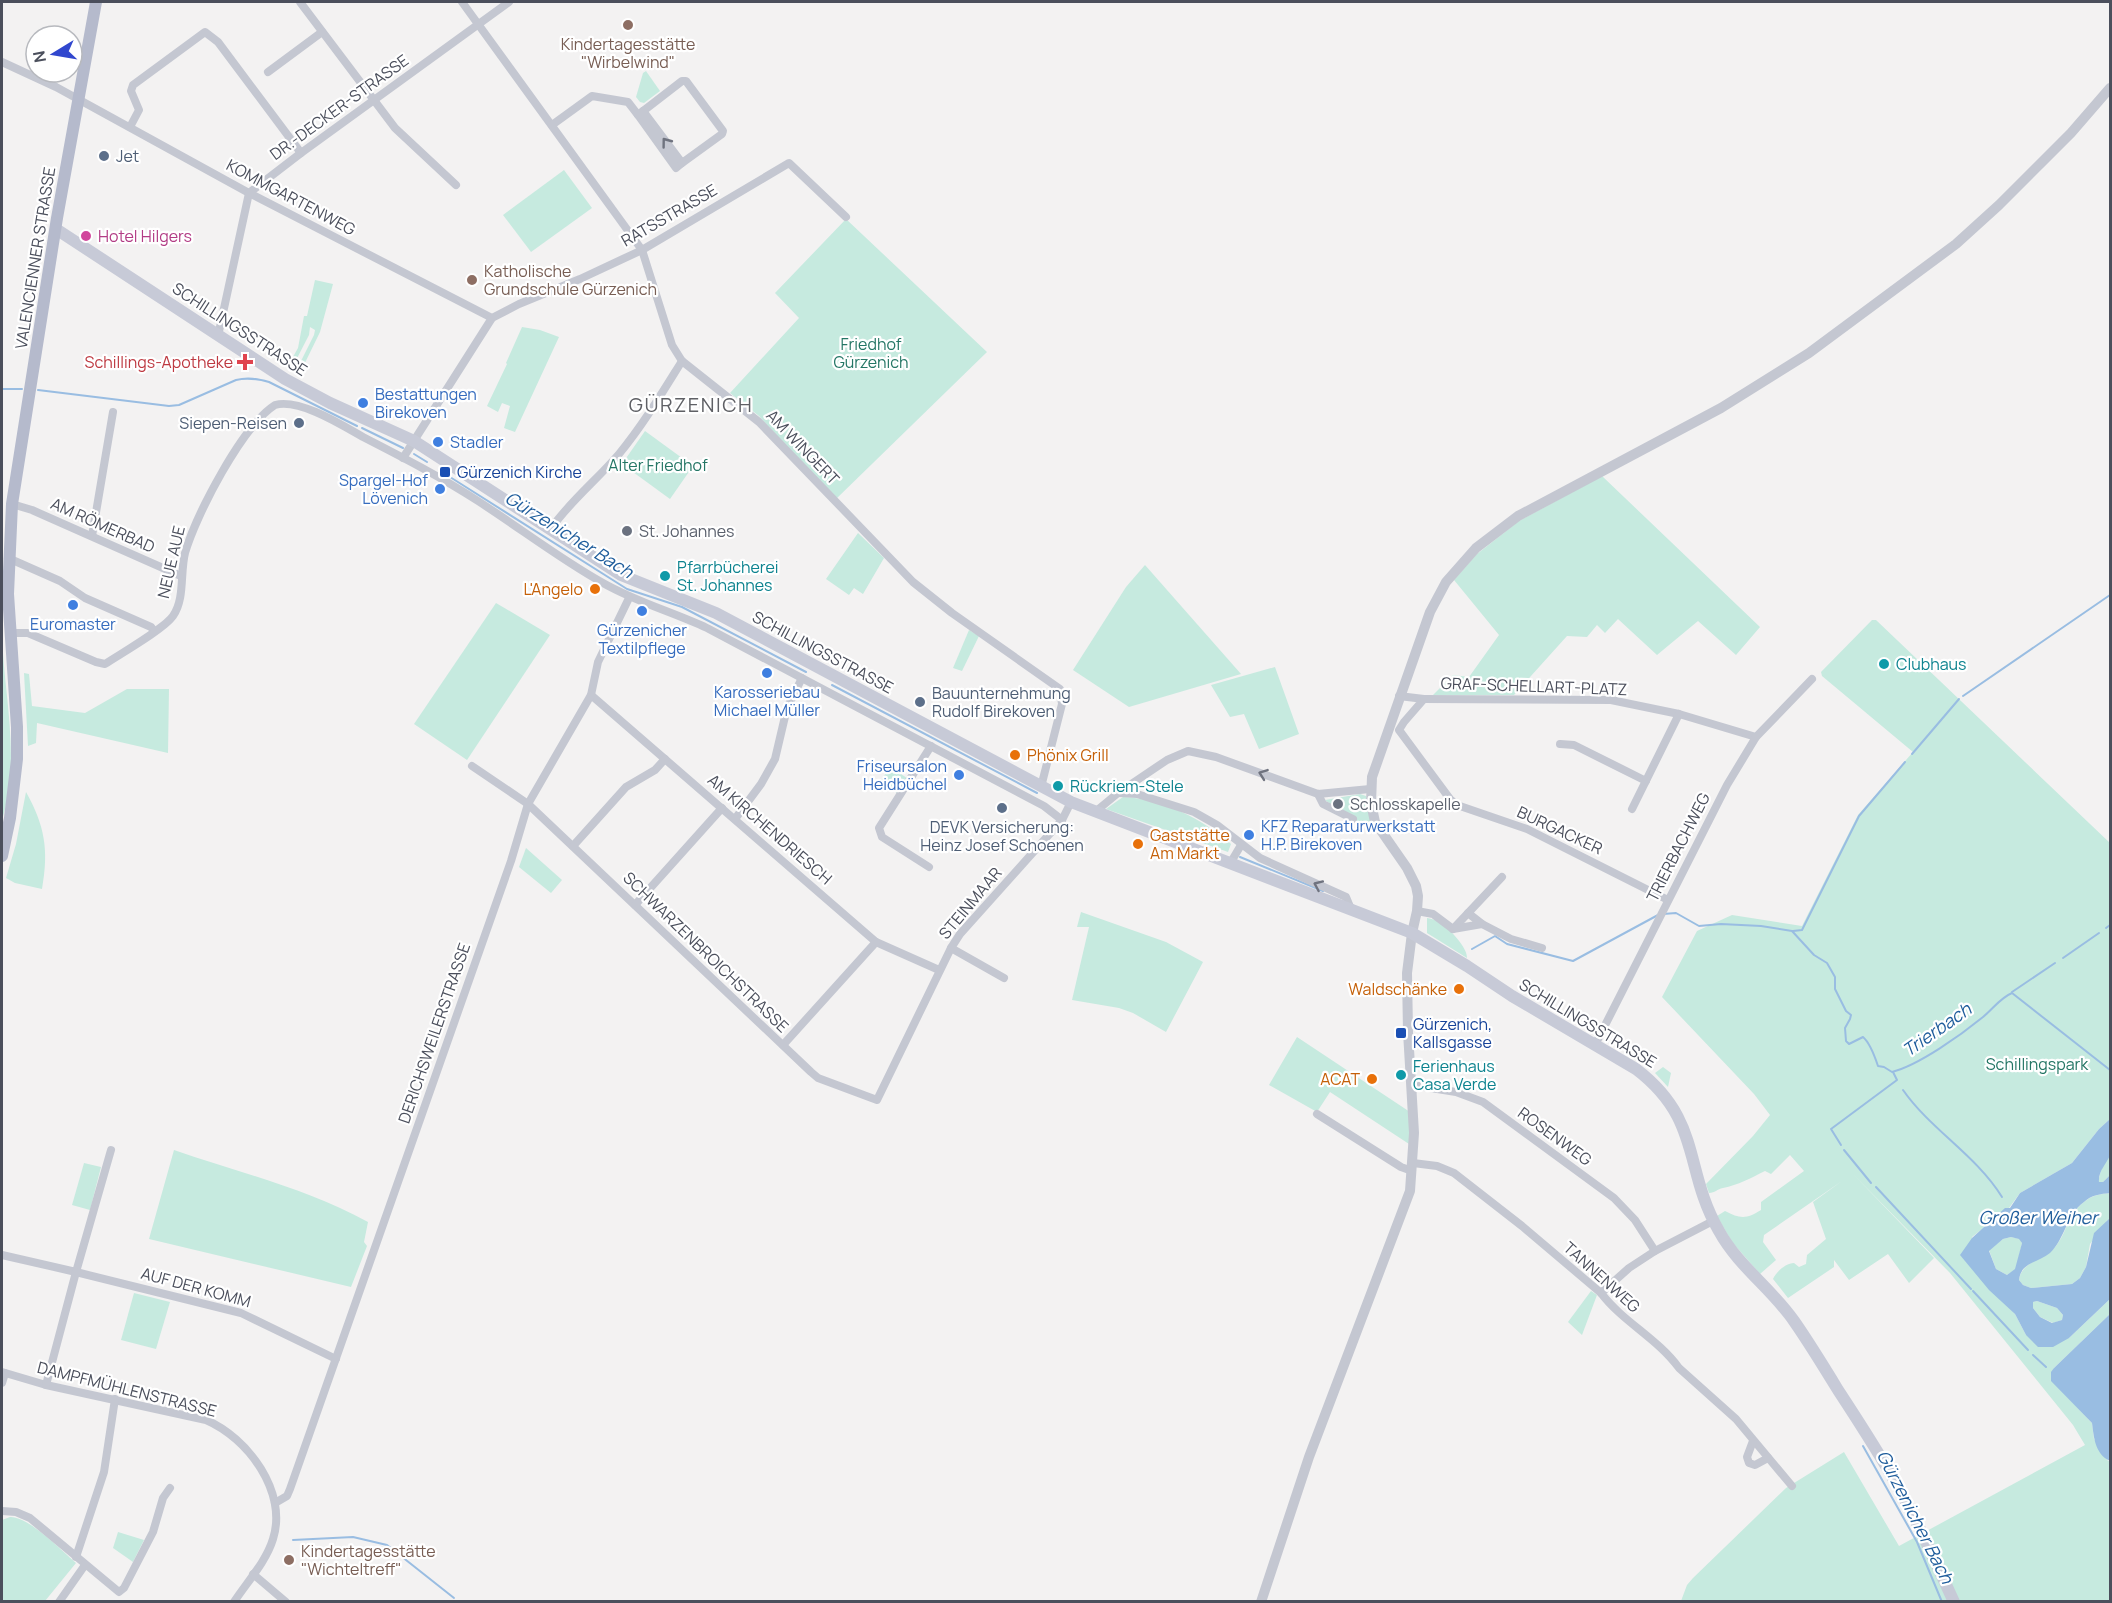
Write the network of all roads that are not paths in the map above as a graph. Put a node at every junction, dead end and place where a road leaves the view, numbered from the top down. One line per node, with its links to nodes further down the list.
1 (96, 2): 10 (main road, VALENCIENNER STRASSE)
2 (300, 2): 6 (street)
3 (462, 2): 5 (street, AM WINGERT)
4 (509, 2): 5 (street, DR.-DECKER-STRASSE)
5 (478, 24): 11 (street, DR.-DECKER-STRASSE); 13 (street, AM WINGERT)
6 (322, 32): 8 (street); 11 (street)
7 (2, 62): 10 (street, KOMMGARTENWEG)
8 (268, 72)
9 (2110, 88): 39 (street)
10 (78, 100): 14 (street, KOMMGARTENWEG); 19 (main road, VALENCIENNER STRASSE)
11 (374, 100): 15 (street, DR.-DECKER-STRASSE); 16 (street)
12 (640, 112): 12 (street); 13 (street)
13 (552, 125): 20 (street, AM WINGERT)
14 (130, 127): 15 (street); 17 (street, KOMMGARTENWEG)
15 (301, 153): 17 (street, DR.-DECKER-STRASSE)
16 (456, 184)
17 (249, 193): 21 (street, KOMMGARTENWEG); 22 (street)
18 (846, 217): 20 (street, RATSSTRASSE)
19 (56, 229): 22 (main road, SCHILLINGSSTRASSE); 28 (main road, VALENCIENNER STRASSE)
20 (642, 250): 21 (street, RATSSTRASSE); 23 (street, AM WINGERT)
21 (492, 318): 26 (street)
22 (218, 336): 26 (main road, SCHILLINGSSTRASSE)
23 (682, 362): 29 (street); 48 (street, AM WINGERT)
24 (288, 404): 27 (street, SCHILLINGSSTRASSE); 32 (street, NEUE AUE)
25 (113, 412): 30 (street)
26 (414, 441): 27 (street); 29 (main road, SCHILLINGSSTRASSE)
27 (403, 458): 33 (street, SCHILLINGSSTRASSE)
28 (12, 504): 30 (street, AM RÖMERBAD); 31 (main road, VALENCIENNER STRASSE)
29 (550, 530): 48 (main road, SCHILLINGSSTRASSE)
30 (92, 536): 32 (street, AM RÖMERBAD)
31 (8, 558): 34 (street); 35 (main road, VALENCIENNER STRASSE)
32 (181, 576): 34 (street, NEUE AUE)
33 (629, 598): 36 (street, SCHILLINGSSTRASSE); 38 (street, DERICHSWEILERSTRASSE)
34 (154, 632): 35 (street, NEUE AUE)
35 (10, 633): 62 (main road, VALENCIENNER STRASSE)
36 (802, 678): 44 (street, SCHILLINGSSTRASSE); 57 (street)
37 (1812, 679): 42 (street, TRIERBACHWEG)
38 (591, 695): 45 (street, AM KIRCHENDRIESCH); 53 (street, DERICHSWEILERSTRASSE)
39 (1399, 696): 40 (street, GRAF-SCHELLART-PLATZ); 49 (street)
40 (1424, 699): 41 (street, GRAF-SCHELLART-PLATZ); 66 (street, BURGACKER)
41 (1679, 714): 42 (street, GRAF-SCHELLART-PLATZ); 47 (street)
42 (1756, 737): 66 (street, TRIERBACHWEG)
43 (1560, 744): 47 (street)
44 (931, 746): 59 (street, SCHILLINGSSTRASSE); 64 (street)
45 (665, 759): 54 (street, AM KIRCHENDRIESCH); 61 (street)
46 (472, 766): 53 (street, SCHWARZENBROICHSTRASSE)
47 (1646, 781): 55 (street)
48 (1041, 787): 52 (main road, SCHILLINGSSTRASSE)
49 (1370, 789): 51 (street); 69 (street)
50 (1118, 793): 51 (street, one-way to 50); 56 (street); 60 (street, SCHILLINGSSTRASSE)
51 (1318, 794): 58 (street)
52 (1071, 802): 56 (main road, SCHILLINGSSTRASSE); 59 (street, STEINMAAR)
53 (528, 804): 61 (street, SCHWARZENBROICHSTRASSE); 91 (street, DERICHSWEILERSTRASSE)
54 (722, 808): 57 (street, AM KIRCHENDRIESCH); 67 (street)
55 (1632, 809)
56 (1095, 812): 63 (main road, SCHILLINGSSTRASSE)
57 (735, 819): 74 (street, AM KIRCHENDRIESCH)
58 (1353, 819)
59 (1062, 820): 75 (street, STEINMAAR)
60 (1241, 845): 63 (street); 68 (street, SCHILLINGSSTRASSE, one-way to 60)
61 (573, 846): 67 (street, SCHWARZENBROICHSTRASSE)
62 (2, 856)
63 (1231, 862): 68 (main road, SCHILLINGSSTRASSE)
64 (929, 867)
65 (1502, 877): 70 (street)
66 (1668, 900): 80 (street, TRIERBACHWEG)
67 (635, 905): 79 (street, SCHWARZENBROICHSTRASSE)
68 (1351, 909): 73 (main road, SCHILLINGSSTRASSE)
69 (1417, 911): 72 (street); 73 (street)
70 (1468, 913): 71 (street); 72 (street)
71 (1482, 924): 72 (street); 76 (street)
72 (1456, 931)
73 (1412, 933): 80 (main road, SCHILLINGSSTRASSE); 81 (street)
74 (876, 942): 77 (street, AM KIRCHENDRIESCH); 79 (street)
75 (951, 948): 77 (street, STEINMAAR); 78 (street)
76 (1542, 948)
77 (939, 970): 82 (street, STEINMAAR)
78 (1004, 978)
79 (783, 1045): 82 (street, SCHWARZENBROICHSTRASSE)
80 (1595, 1045): 86 (main road, SCHILLINGSSTRASSE)
81 (1412, 1085): 85 (street); 87 (street, ROSENWEG)
82 (877, 1100)
83 (1317, 1114): 85 (street, TANNENWEG)
84 (111, 1149): 89 (street)
85 (1412, 1167): 90 (street, TANNENWEG); 108 (street)
86 (1713, 1221): 87 (street); 109 (main road, SCHILLINGSSTRASSE)
87 (1655, 1251): 90 (street)
88 (2, 1255): 89 (street, AUF DER KOMM)
89 (76, 1272): 91 (street, AUF DER KOMM); 94 (street)
90 (1601, 1293): 96 (street, TANNENWEG)
91 (336, 1359): 100 (street, DERICHSWEILERSTRASSE)
92 (3, 1373): 93 (street); 94 (street, DAMPFMÜHLENSTRASSE)
93 (2, 1383)
94 (46, 1385): 95 (street, DAMPFMÜHLENSTRASSE)
95 (115, 1400): 100 (street, DAMPFMÜHLENSTRASSE); 102 (street)
96 (1753, 1441): 97 (street, TANNENWEG); 97 (street)
97 (1768, 1458): 98 (street, TANNENWEG)
98 (1792, 1486)
99 (170, 1488): 103 (street)
100 (274, 1499): 104 (street, DAMPFMÜHLENSTRASSE)
101 (2, 1511): 102 (street)
102 (76, 1557): 103 (street)
103 (85, 1565): 105 (street)
104 (253, 1574): 106 (street, DAMPFMÜHLENSTRASSE); 107 (street)
105 (59, 1602)
106 (234, 1602)
107 (286, 1602)
108 (1261, 1602)
109 (1954, 1602)

